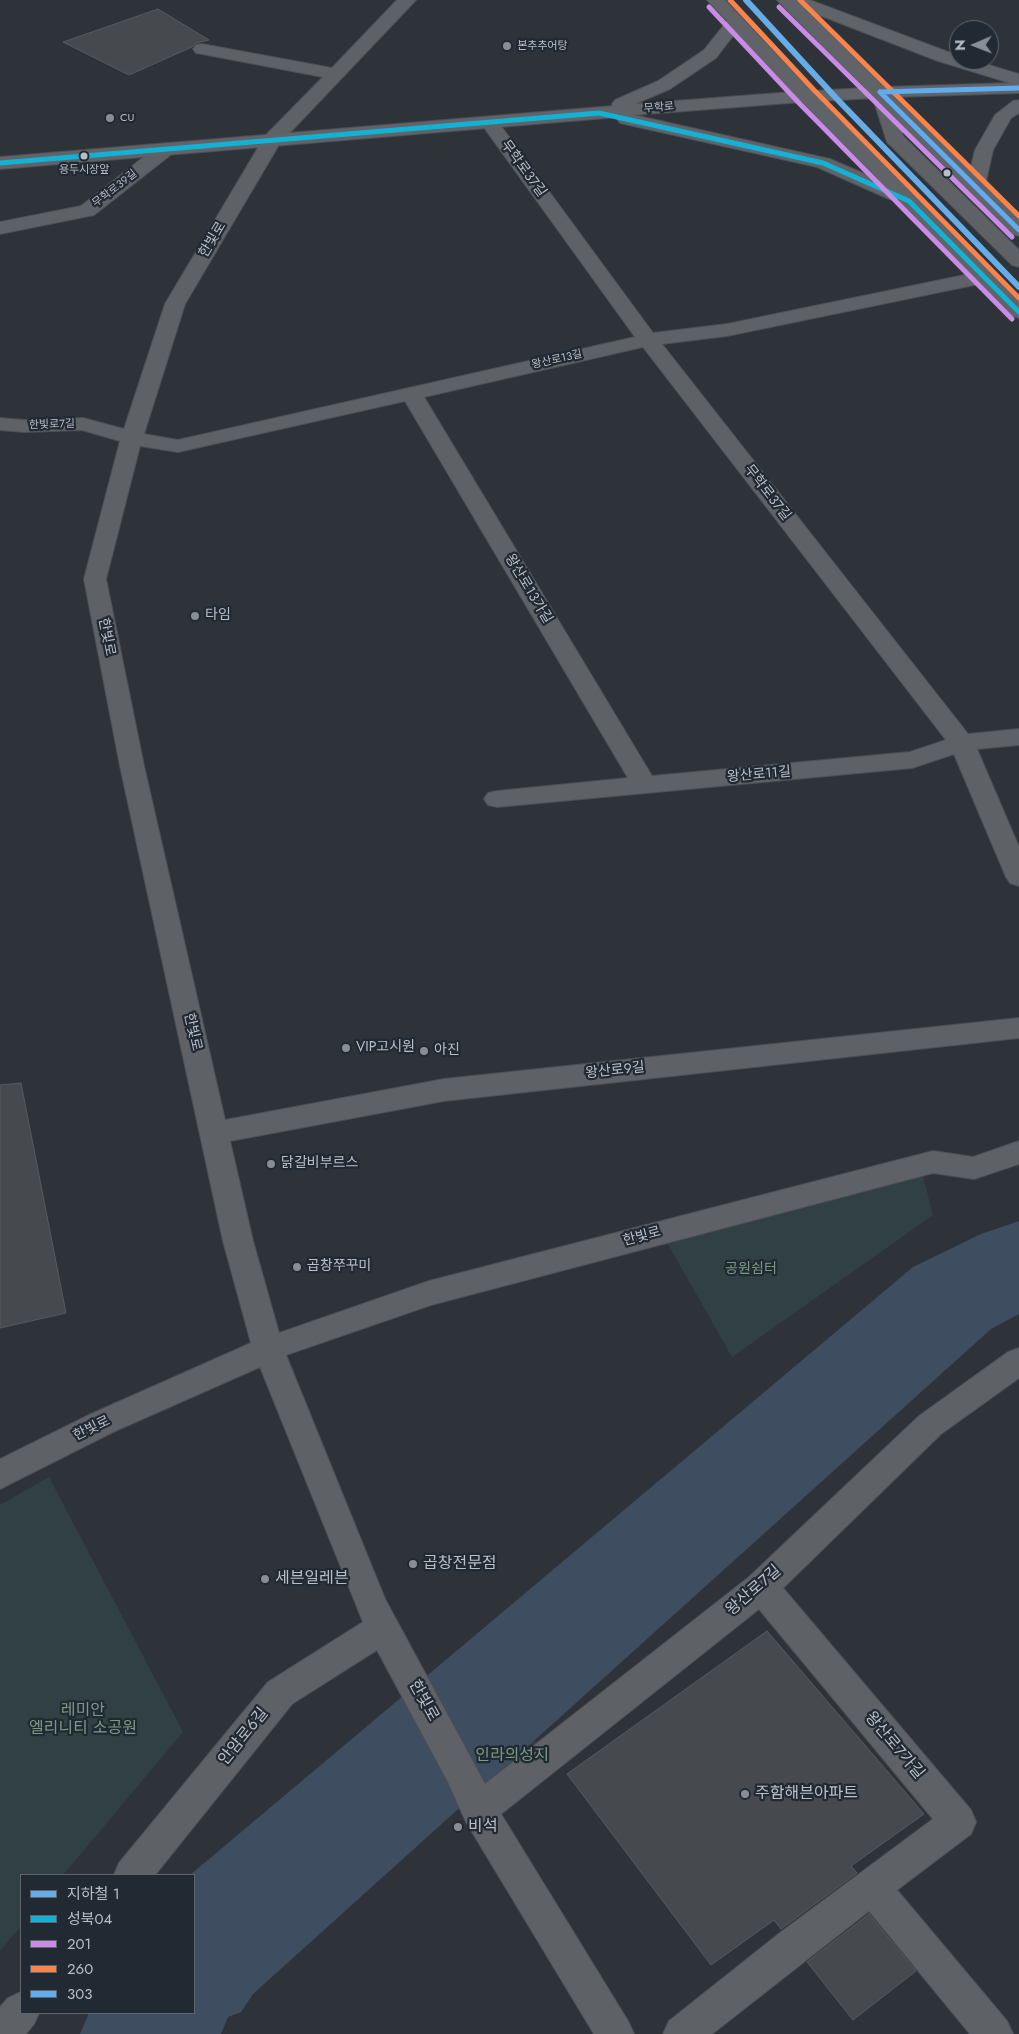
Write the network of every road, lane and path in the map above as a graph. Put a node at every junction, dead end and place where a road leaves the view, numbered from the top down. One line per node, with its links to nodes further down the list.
1 (408, 0): 7 (street, 한빛로)
2 (716, 0): 5 (main road)
3 (786, 0): 10 (main road)
4 (795, 0): 8 (main road)
5 (735, 22): 11 (main road); 13 (main road)
6 (202, 49): 7 (street)
7 (337, 74): 15 (street, 한빛로)
8 (1019, 80)
9 (1019, 88): 10 (main road, 무학로)
10 (880, 92): 11 (main road, 무학로); 18 (main road); 22 (street)
11 (806, 96): 13 (main road, 무학로); 19 (main road)
12 (1019, 105): 18 (main road)
13 (600, 114): 14 (main road, 무학로); 19 (main road)
14 (489, 122): 15 (main road, 무학로); 25 (street, 무학로37길)
15 (272, 140): 16 (main road, 무학로); 28 (street, 한빛로)
16 (166, 149): 17 (main road, 무학로); 20 (street, 무학로39길)
17 (0, 163)
18 (976, 186): 21 (main road)
19 (909, 201): 23 (main road)
20 (0, 228)
21 (1019, 230)
22 (1019, 261)
23 (984, 277): 24 (main road); 25 (street, 왕산로13길)
24 (1019, 312)
25 (648, 340): 26 (street, 왕산로13길); 30 (street, 무학로37길)
26 (412, 393): 28 (street, 왕산로13길); 31 (street, 왕산로13가길)
27 (0, 424): 28 (street, 한빛로7길)
28 (132, 438): 35 (street, 한빛로)
29 (1019, 737): 30 (street, 왕산로11길)
30 (962, 743): 31 (street, 왕산로11길); 33 (street, 무학로37길)
31 (646, 786): 32 (street, 왕산로11길)
32 (496, 799)
33 (1019, 876)
34 (1019, 1028): 35 (street, 왕산로9길)
35 (214, 1133): 37 (street, 한빛로)
36 (1019, 1152): 37 (street, 한빛로)
37 (268, 1349): 39 (street, 한빛로); 41 (street, 한빛로)
38 (1019, 1361): 40 (street, 왕산로7길)
39 (0, 1475)
40 (761, 1587): 42 (street, 왕산로7길); 44 (street, 왕산로7가길)
41 (383, 1628): 42 (street, 한빛로); 43 (street, 안암로6길)
42 (479, 1810): 47 (street, 한빛로)
43 (133, 1874)
44 (871, 1886): 48 (street, 왕산로7가길); 49 (street)
45 (20, 2012): 46 (street)
46 (2, 2034)
47 (615, 2034)
48 (682, 2034)
49 (994, 2034)

